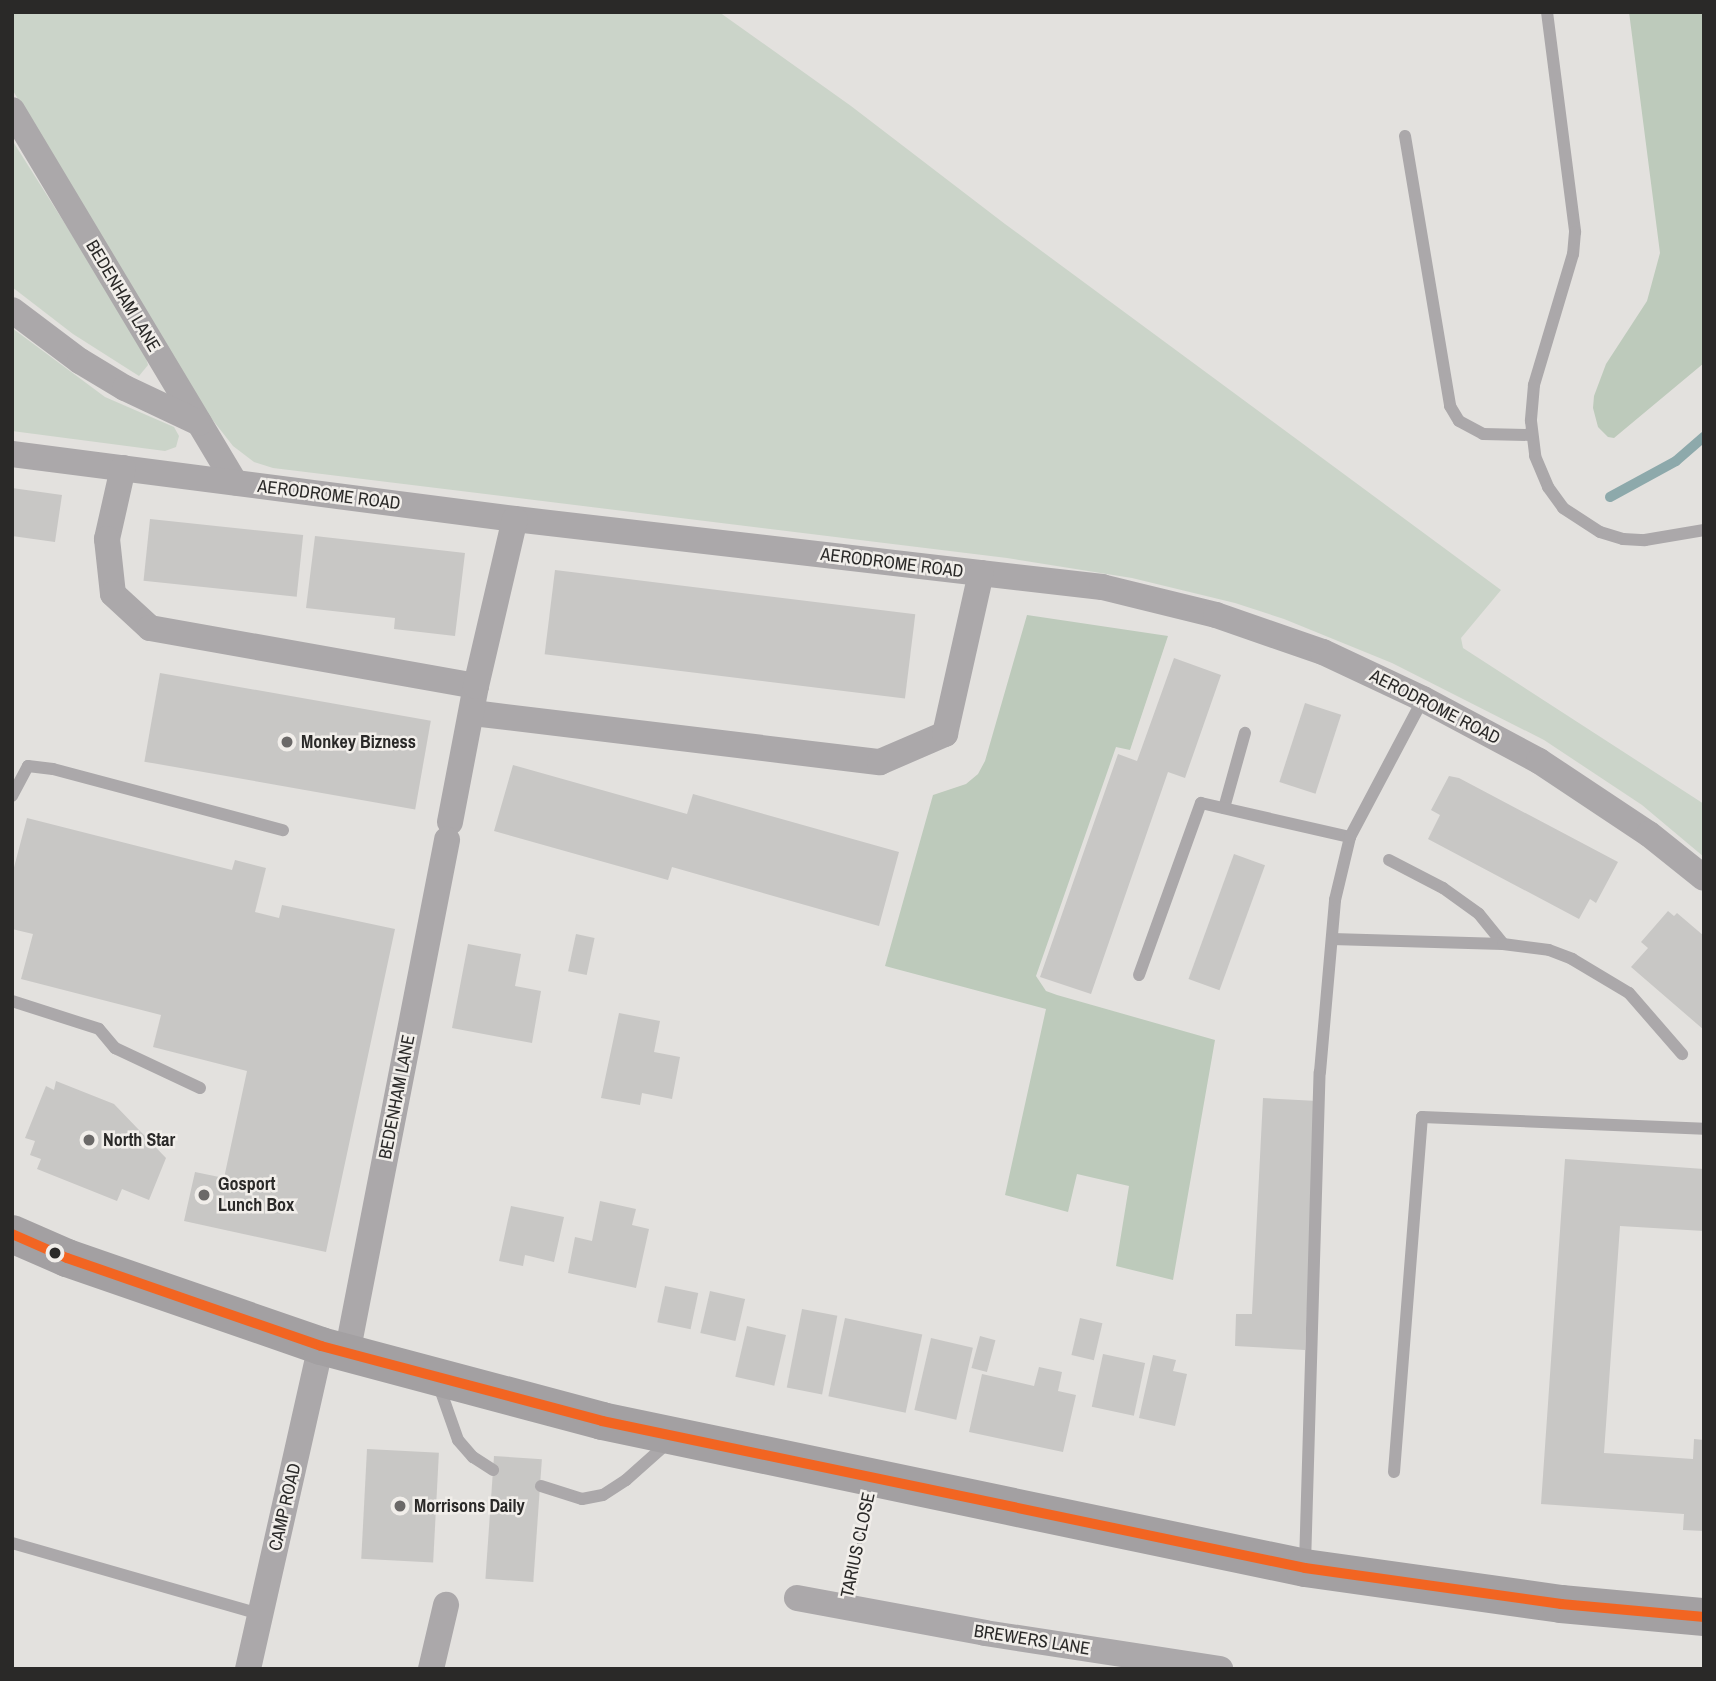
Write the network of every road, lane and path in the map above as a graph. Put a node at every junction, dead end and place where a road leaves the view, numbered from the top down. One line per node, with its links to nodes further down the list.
1 (1547, 12): 6 (lane)
2 (12, 110): 5 (street, BEDENHAM LANE)
3 (1405, 136): 6 (lane)
4 (12, 310): 5 (street)
5 (199, 424): 9 (street, BEDENHAM LANE)
6 (1532, 435): 11 (lane)
7 (12, 454): 8 (street, AERODROME ROAD)
8 (123, 468): 9 (street, AERODROME ROAD); 13 (street)
9 (234, 482): 10 (street, AERODROME ROAD)
10 (515, 519): 12 (street, AERODROME ROAD); 13 (street, BEDENHAM LANE)
11 (1704, 530)
12 (981, 573): 14 (street, AERODROME ROAD); 15 (street)
13 (476, 685): 15 (street, BEDENHAM LANE)
14 (1423, 699): 20 (lane); 22 (street, AERODROME ROAD)
15 (473, 713): 31 (street, BEDENHAM LANE)
16 (1245, 733): 18 (lane)
17 (12, 796): 19 (lane)
18 (1224, 808): 20 (lane); 25 (lane)
19 (283, 830)
20 (1350, 838): 23 (lane)
21 (1388, 860): 24 (lane)
22 (1704, 878)
23 (1332, 939): 24 (lane); 39 (lane)
24 (1503, 944): 27 (lane)
25 (1139, 975)
26 (12, 1001): 28 (lane)
27 (1682, 1054)
28 (200, 1088)
29 (1704, 1129): 35 (lane)
30 (12, 1234): 31 (main road)
31 (334, 1350): 32 (main road); 43 (street, CAMP ROAD)
32 (436, 1378): 33 (main road); 34 (lane)
33 (675, 1437): 36 (main road); 37 (lane)
34 (493, 1470)
35 (1394, 1472)
36 (873, 1478): 39 (main road); 42 (path, TARIUS CLOSE)
37 (541, 1486)
38 (12, 1543): 43 (lane)
39 (1305, 1568): 44 (main road)
40 (797, 1598): 42 (street, TARIUS CLOSE)
41 (446, 1605): 46 (street)
42 (846, 1606): 47 (street, BREWERS LANE)
43 (261, 1615): 45 (street, CAMP ROAD)
44 (1704, 1617)
45 (248, 1669)
46 (431, 1669)
47 (1220, 1669)

